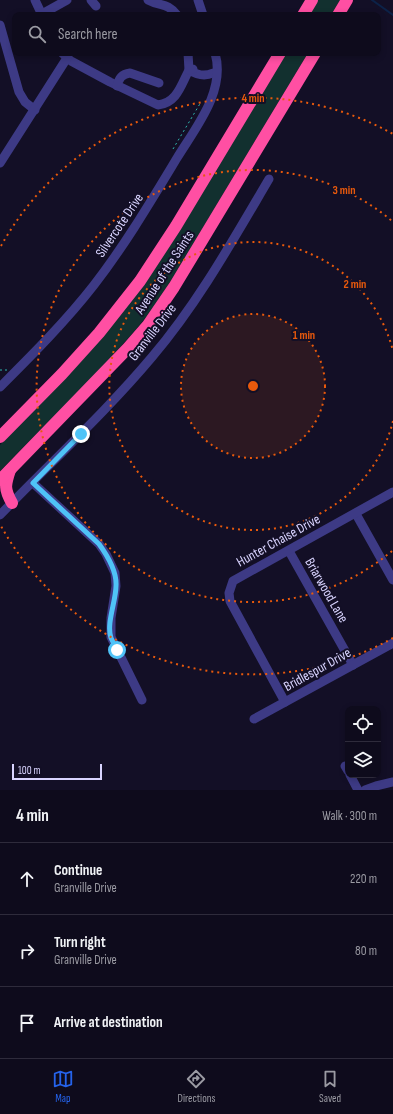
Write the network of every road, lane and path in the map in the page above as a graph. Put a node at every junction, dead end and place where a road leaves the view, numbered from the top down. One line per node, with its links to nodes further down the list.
1 (35, 0): 7 (street)
2 (67, 0): 8 (street)
3 (148, 0): 9 (street)
4 (198, 0): 10 (street)
5 (312, 0): 11 (highway)
6 (347, 0): 12 (highway)
7 (41, 12)
8 (46, 12)
9 (174, 12)
10 (202, 12)
11 (305, 12)
12 (340, 12)
13 (0, 25): 24 (street)
14 (64, 56): 22 (street); 24 (street)
15 (188, 56): 19 (street)
16 (215, 56): 20 (street, Silvercote Drive)
17 (278, 56): 31 (highway, Avenue of the Saints)
18 (313, 56): 32 (highway, Avenue of the Saints)
19 (189, 70): 20 (street); 22 (street)
20 (215, 73): 30 (street, Silvercote Drive)
21 (159, 83): 22 (street)
22 (117, 86)
23 (204, 98): 25 (path)
24 (35, 110): 26 (street)
25 (171, 153)
26 (0, 163)
27 (269, 179): 34 (street, Granville Drive)
28 (10, 367): 29 (path)
29 (0, 370)
30 (1, 385)
31 (0, 437)
32 (10, 469): 33 (highway, Avenue of the Saints); 37 (highway)
33 (0, 480)
34 (33, 483): 37 (street, Granville Drive); 44 (street)
35 (393, 492): 38 (street, Hunter Chaise Drive)
36 (0, 496): 37 (highway)
37 (12, 502): 39 (street, Granville Drive)
38 (356, 514): 40 (street, Hunter Chaise Drive); 41 (street)
39 (0, 515)
40 (289, 551): 43 (street, Briarwood Lane); 45 (street, Hunter Chaise Drive)
41 (393, 580)
42 (393, 643): 43 (street, Bridlespur Drive)
43 (353, 665): 45 (street, Bridlespur Drive)
44 (142, 700)
45 (285, 702): 46 (street, Bridlespur Drive)
46 (254, 719)
47 (352, 778): 49 (street)
48 (393, 782): 50 (street)
49 (358, 790)
50 (365, 790)

